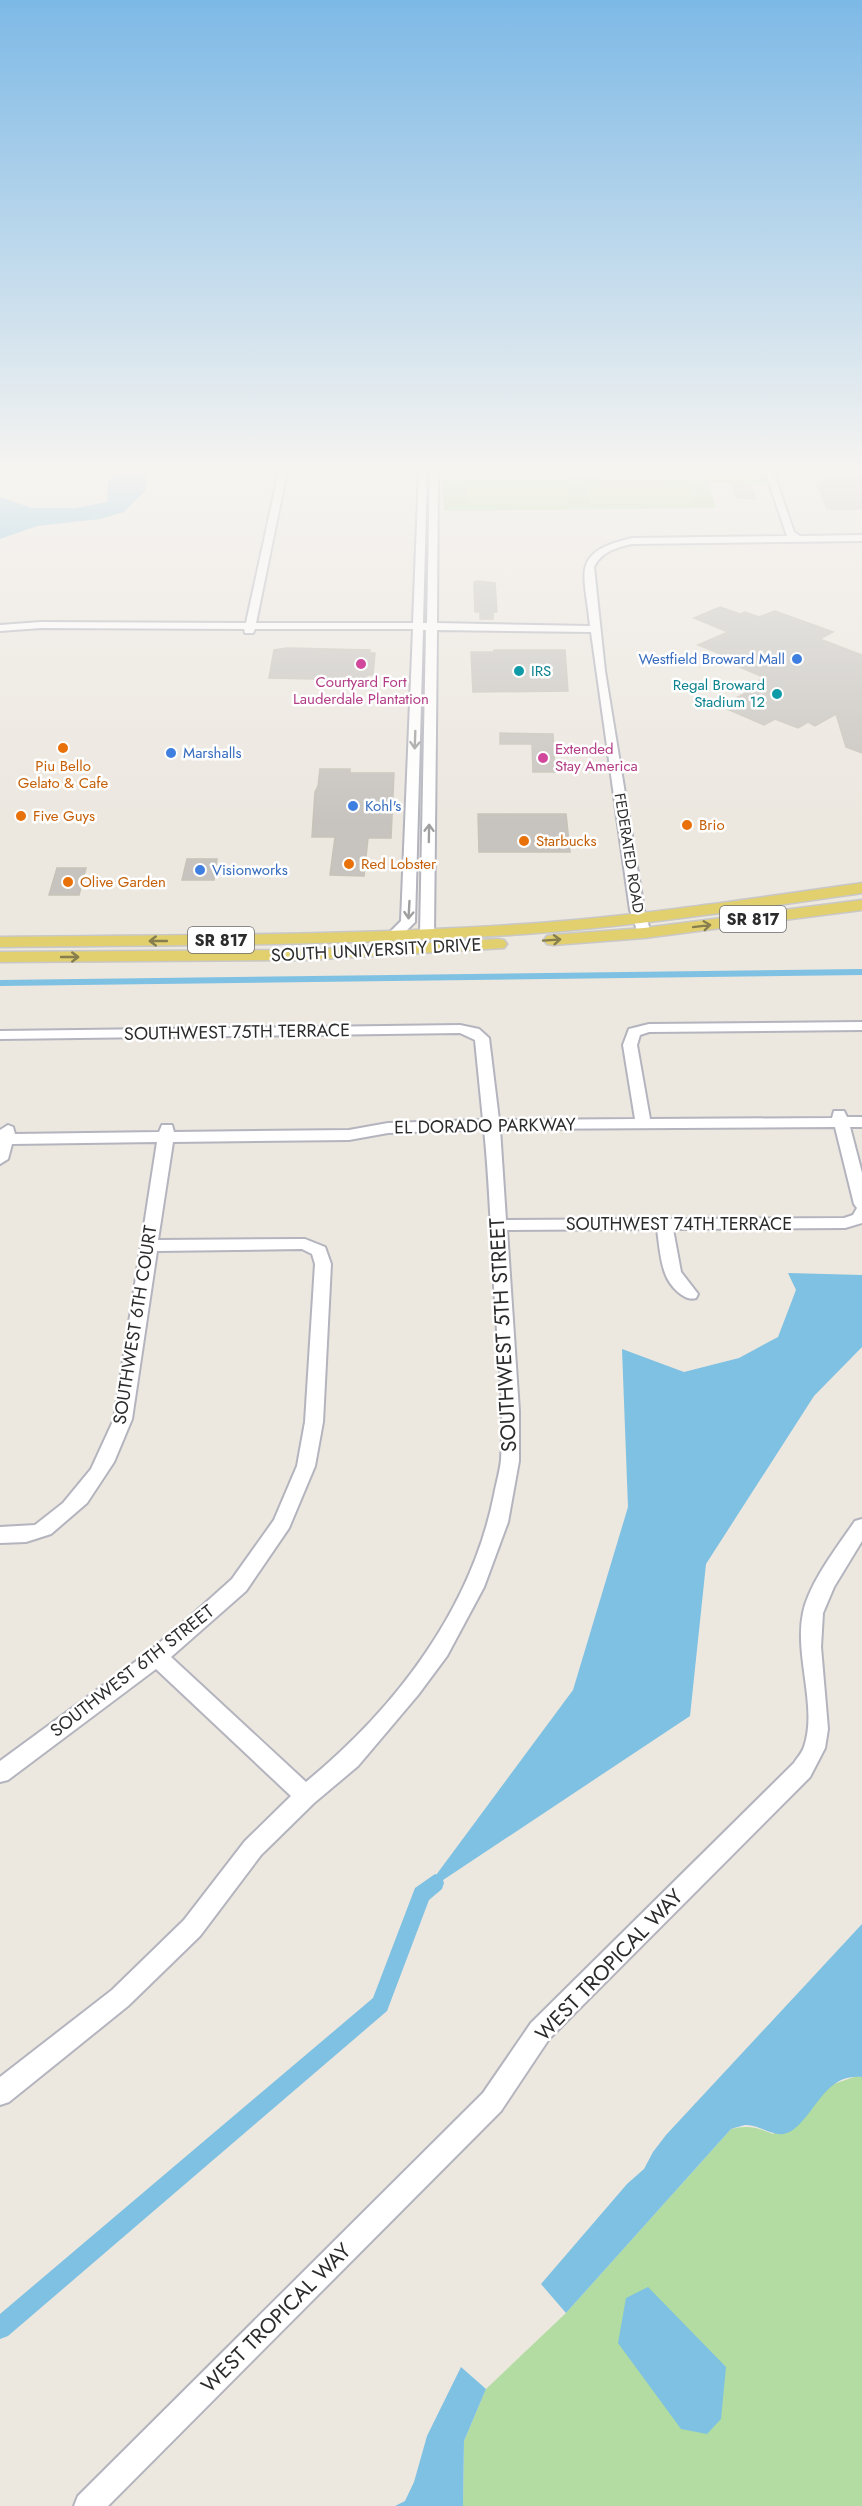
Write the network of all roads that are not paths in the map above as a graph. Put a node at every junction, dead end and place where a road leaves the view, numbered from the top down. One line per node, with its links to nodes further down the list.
1 (258, 588): 7 (street)
2 (424, 588): 8 (street)
3 (427, 588): 8 (street)
4 (591, 588): 9 (street, FEDERATED ROAD)
5 (0, 628): 6 (street)
6 (68, 628): 7 (street); 7 (street); 10 (street)
7 (250, 628): 8 (street)
8 (425, 630): 9 (street); 16 (street, one-way to 8); 18 (street, one-way to 18)
9 (596, 630): 15 (street, FEDERATED ROAD)
10 (0, 632)
11 (862, 888): 15 (main road, SR 817)
12 (862, 899): 14 (main road)
13 (862, 905): 14 (main road, SR 817)
14 (793, 914): 15 (main road, SR 817, one-way to 14)
15 (641, 926): 16 (main road, SOUTH UNIVERSITY DRIVE / SR 817); 18 (main road, SOUTH UNIVERSITY DRIVE / SR 817, one-way to 15)
16 (427, 934): 18 (main road)
17 (0, 942): 18 (main road, SOUTH UNIVERSITY DRIVE / SR 817, one-way to 17)
18 (393, 943): 19 (main road, SOUTH UNIVERSITY DRIVE / SR 817, one-way to 18)
19 (0, 957)
20 (862, 1026): 25 (street)
21 (474, 1032): 22 (street, SOUTHWEST 75TH TERRACE); 26 (street, SOUTHWEST 5TH STREET)
22 (0, 1035)
23 (862, 1113): 24 (street, EL DORADO PARKWAY)
24 (840, 1118): 25 (street, EL DORADO PARKWAY); 27 (street, EL DORADO PARKWAY); 31 (street)
25 (643, 1119): 26 (street, EL DORADO PARKWAY)
26 (491, 1121): 28 (street, EL DORADO PARKWAY); 33 (street, SOUTHWEST 5TH STREET)
27 (862, 1122)
28 (166, 1133): 29 (street, EL DORADO PARKWAY); 34 (street, SOUTHWEST 6TH COURT)
29 (3, 1134): 30 (street)
30 (0, 1160)
31 (861, 1212): 32 (street, SOUTHWEST 74TH TERRACE)
32 (664, 1223): 33 (street, SOUTHWEST 74TH TERRACE); 35 (street)
33 (497, 1225): 40 (street, SOUTHWEST 5TH STREET)
34 (148, 1246): 37 (street, SOUTHWEST 6TH COURT); 38 (street, SOUTHWEST 6TH STREET)
35 (690, 1294)
36 (862, 1526): 42 (street, WEST TROPICAL WAY)
37 (0, 1535)
38 (157, 1657): 39 (street, SOUTHWEST 6TH STREET); 40 (street)
39 (0, 1773)
40 (306, 1796): 41 (street, SOUTHWEST 5TH STREET)
41 (0, 2093)
42 (88, 2506)

